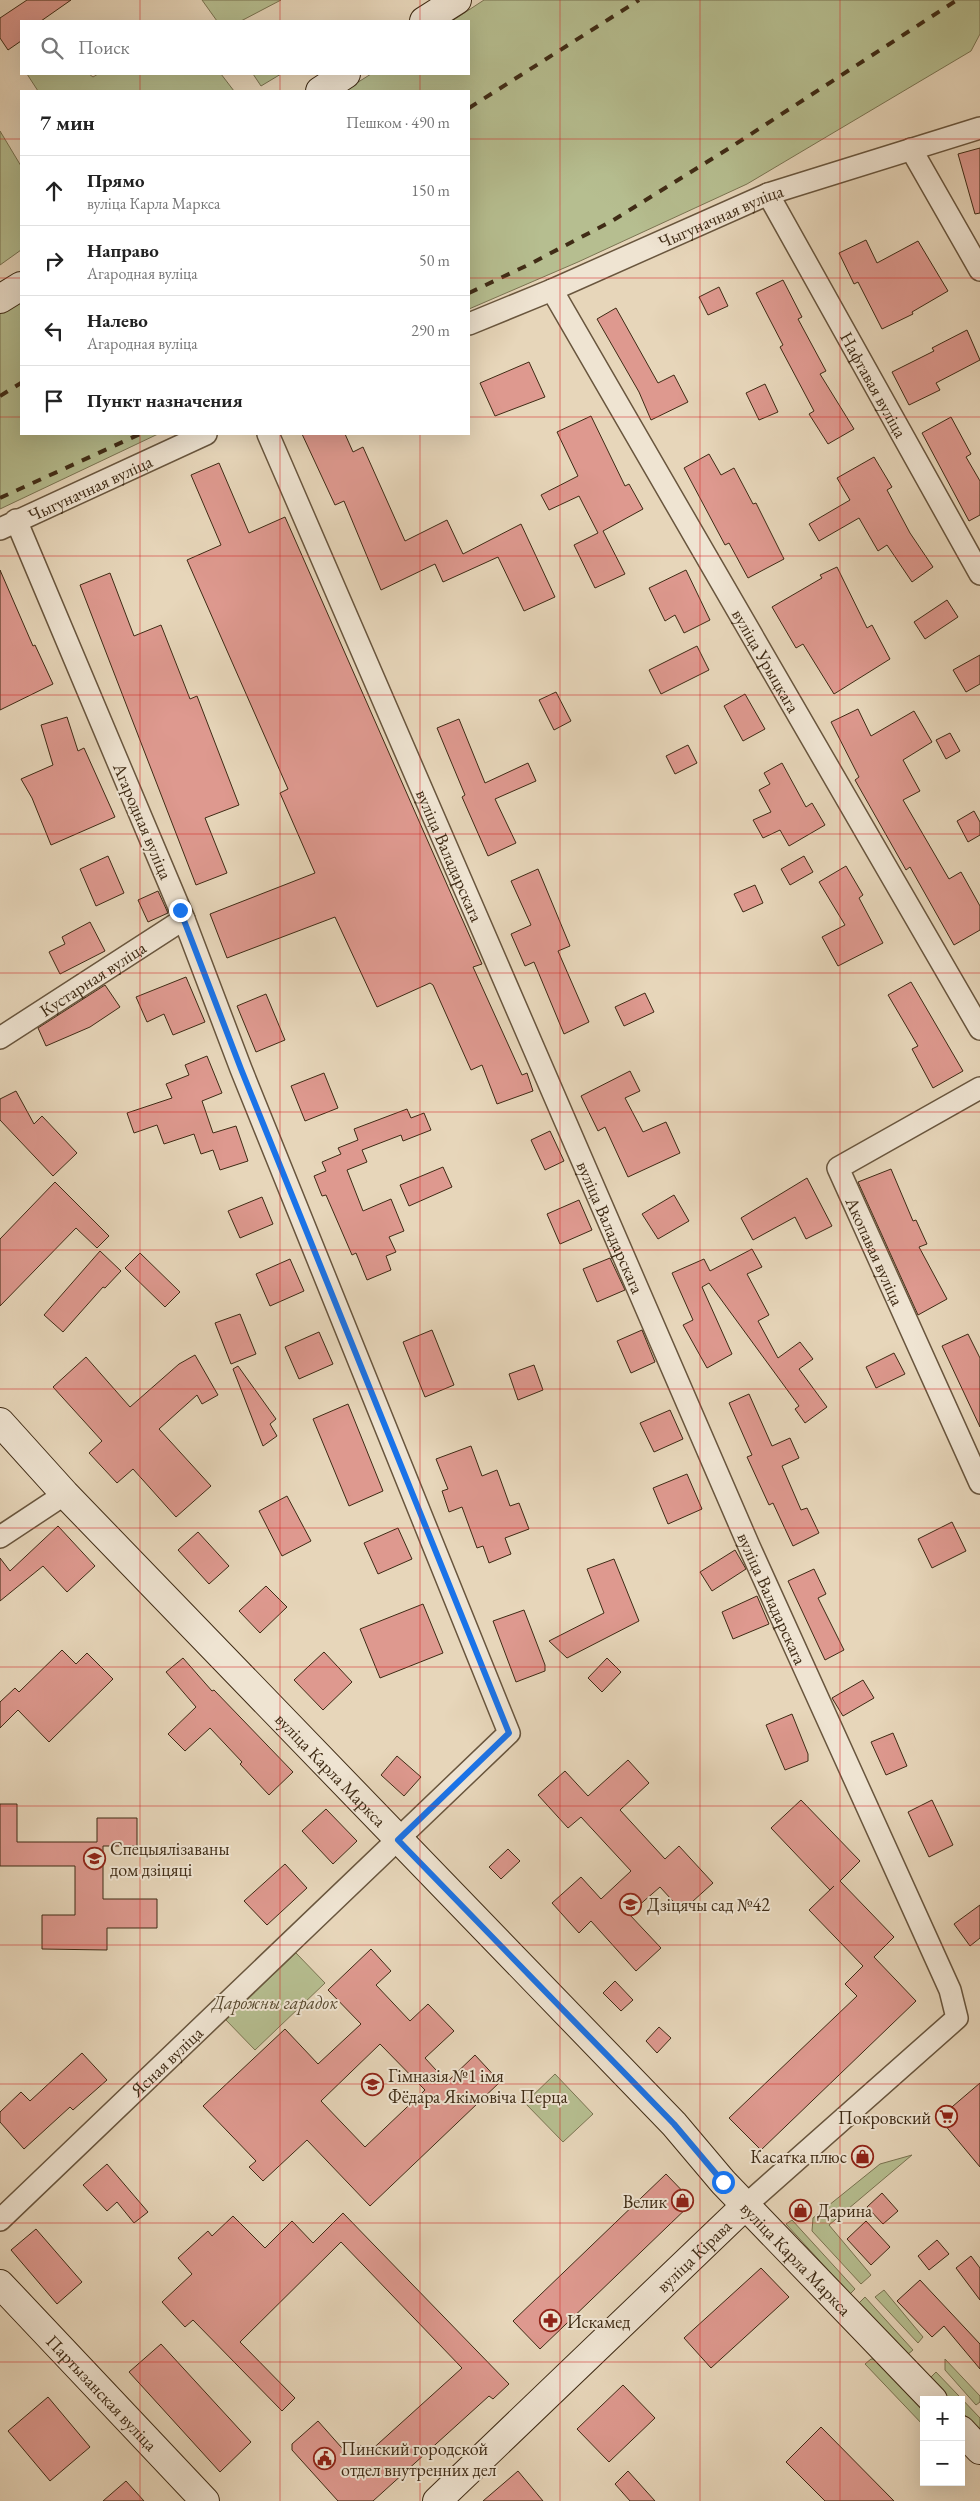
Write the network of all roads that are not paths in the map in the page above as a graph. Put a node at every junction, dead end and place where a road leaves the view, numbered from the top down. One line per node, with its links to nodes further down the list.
1 (457, 0): 2 (main road)
2 (426, 20)
3 (344, 75): 4 (main road)
4 (322, 90)
5 (980, 128): 6 (street, Чыгуначная вуліца)
6 (911, 149): 7 (street, Чыгуначная вуліца); 8 (street)
7 (768, 194): 10 (street, Чыгуначная вуліца); 16 (street, Нафтавая вуліца)
8 (980, 270)
9 (20, 287): 11 (main road)
10 (552, 290): 12 (street, Чыгуначная вуліца); 18 (street, вуліца Урыцкага)
11 (0, 299)
12 (470, 324)
13 (204, 435): 15 (street, Чыгуначная вуліца)
14 (268, 435): 26 (street, вуліца Валадарскага)
15 (8, 524): 17 (street, Агародная вуліца)
16 (980, 574)
17 (184, 919): 19 (street, Кустарная вуліца); 25 (street, Агародная вуліца)
18 (980, 1029)
19 (0, 1038)
20 (980, 1088): 22 (street, Акопавая вуліца)
21 (0, 1422): 23 (main road, вуліца Карла Маркса)
22 (980, 1483)
23 (65, 1494): 24 (street); 25 (main road, вуліца Карла Маркса)
24 (0, 1537)
25 (398, 1840): 27 (main road, вуліца Карла Маркса); 28 (street, Ясная вуліца)
26 (957, 2018): 27 (street, вуліца Кірава)
27 (746, 2205): 30 (main road, вуліца Карла Маркса); 34 (main road, вуліца Кірава)
28 (0, 2220)
29 (0, 2284): 33 (main road, Партызанская вуліца)
30 (929, 2396)
31 (965, 2434): 32 (main road)
32 (980, 2450)
33 (205, 2501)
34 (437, 2501)

